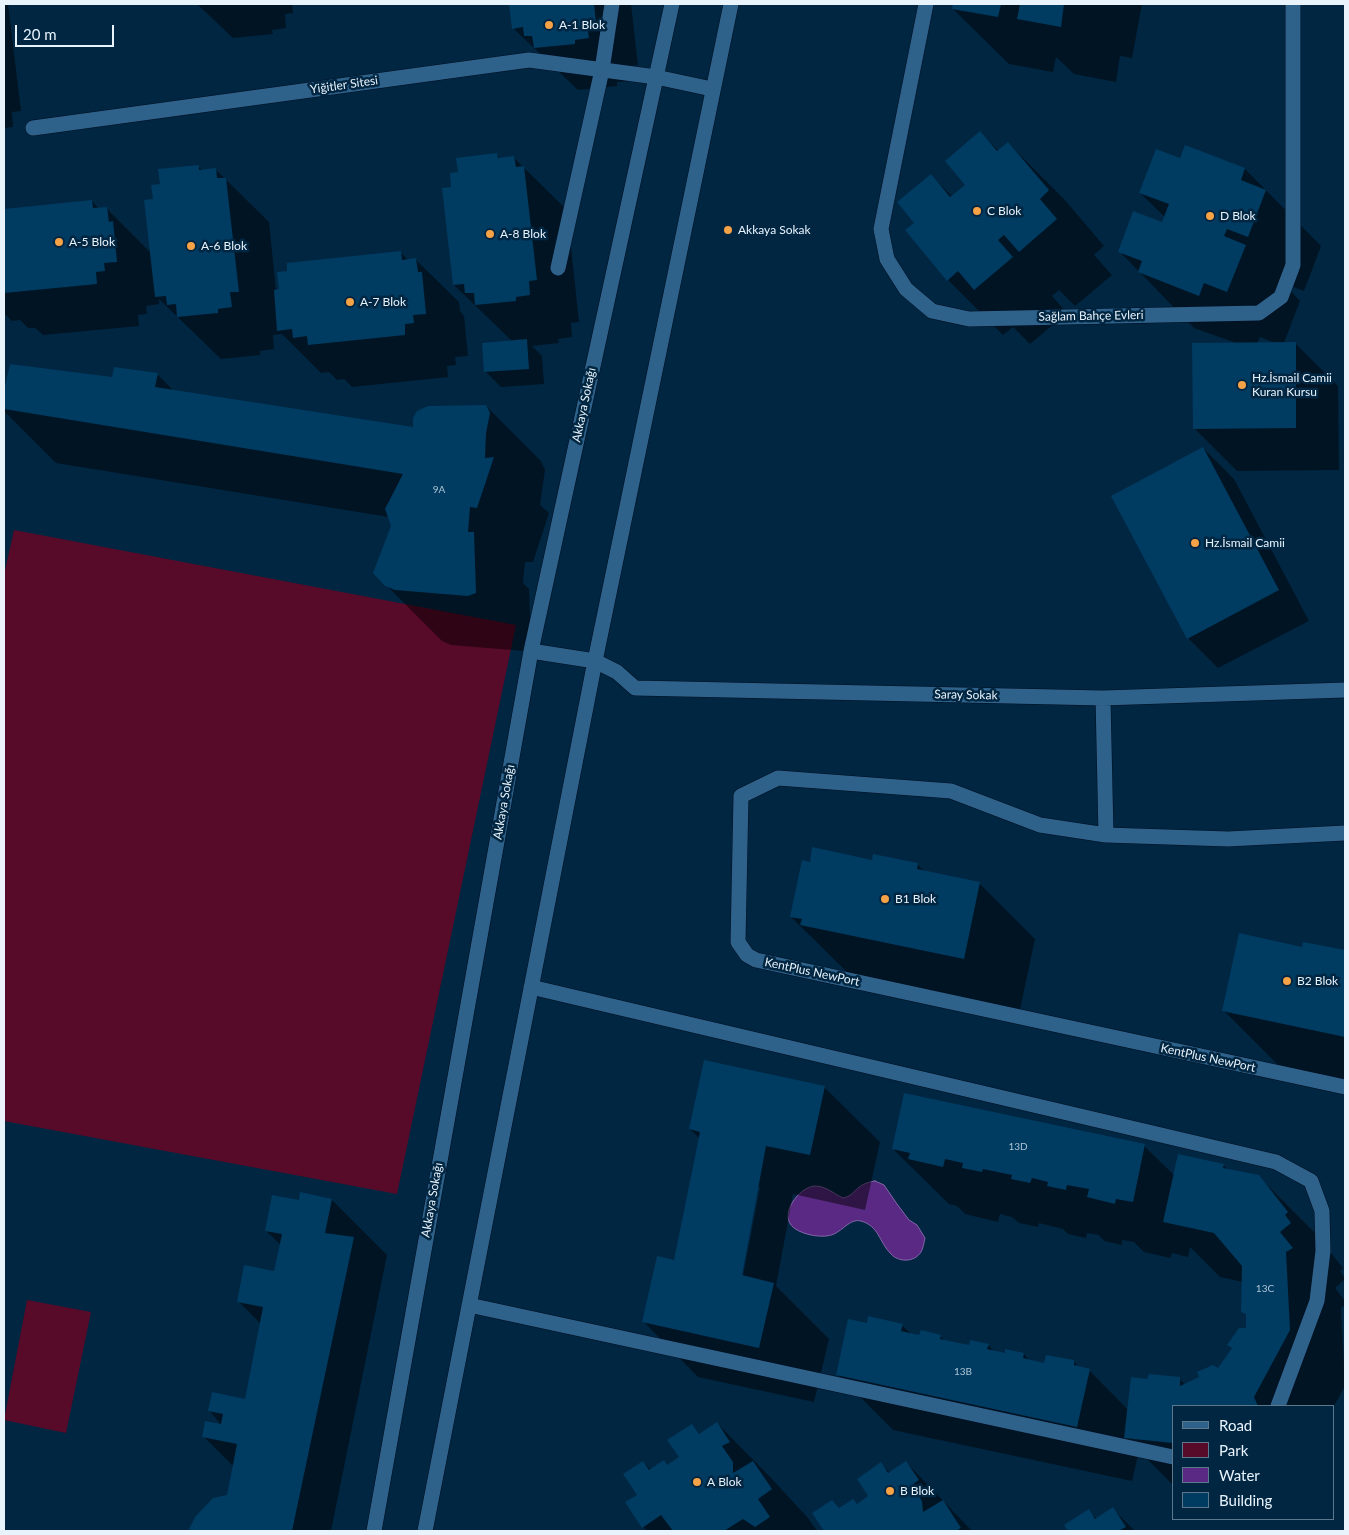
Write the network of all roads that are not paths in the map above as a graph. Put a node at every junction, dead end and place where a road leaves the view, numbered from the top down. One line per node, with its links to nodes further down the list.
1 (612, 4): 6 (street)
2 (672, 4): 7 (street, Akkaya Sokağı)
3 (731, 4): 8 (street)
4 (926, 4): 5 (street, Sağlam Bahçe Evleri)
5 (1293, 4)
6 (602, 70): 7 (street, Yiğitler Sitesi); 9 (street, Yiğitler Sitesi); 10 (street)
7 (656, 77): 8 (street); 11 (street, Akkaya Sokağı)
8 (712, 89): 12 (street)
9 (32, 128)
10 (558, 268)
11 (531, 651): 12 (street, Saray Sokak); 22 (street, Akkaya Sokağı)
12 (595, 661): 14 (street, Saray Sokak); 17 (street)
13 (1345, 690): 14 (street, Saray Sokak)
14 (1104, 698): 16 (street)
15 (1345, 833): 16 (street, KentPlus NewPort)
16 (1106, 835): 18 (street, KentPlus NewPort)
17 (531, 987): 19 (street); 20 (street)
18 (1345, 1088)
19 (469, 1304): 21 (street); 23 (street)
20 (1278, 1405)
21 (1172, 1456)
22 (379, 1530)
23 (425, 1531)

